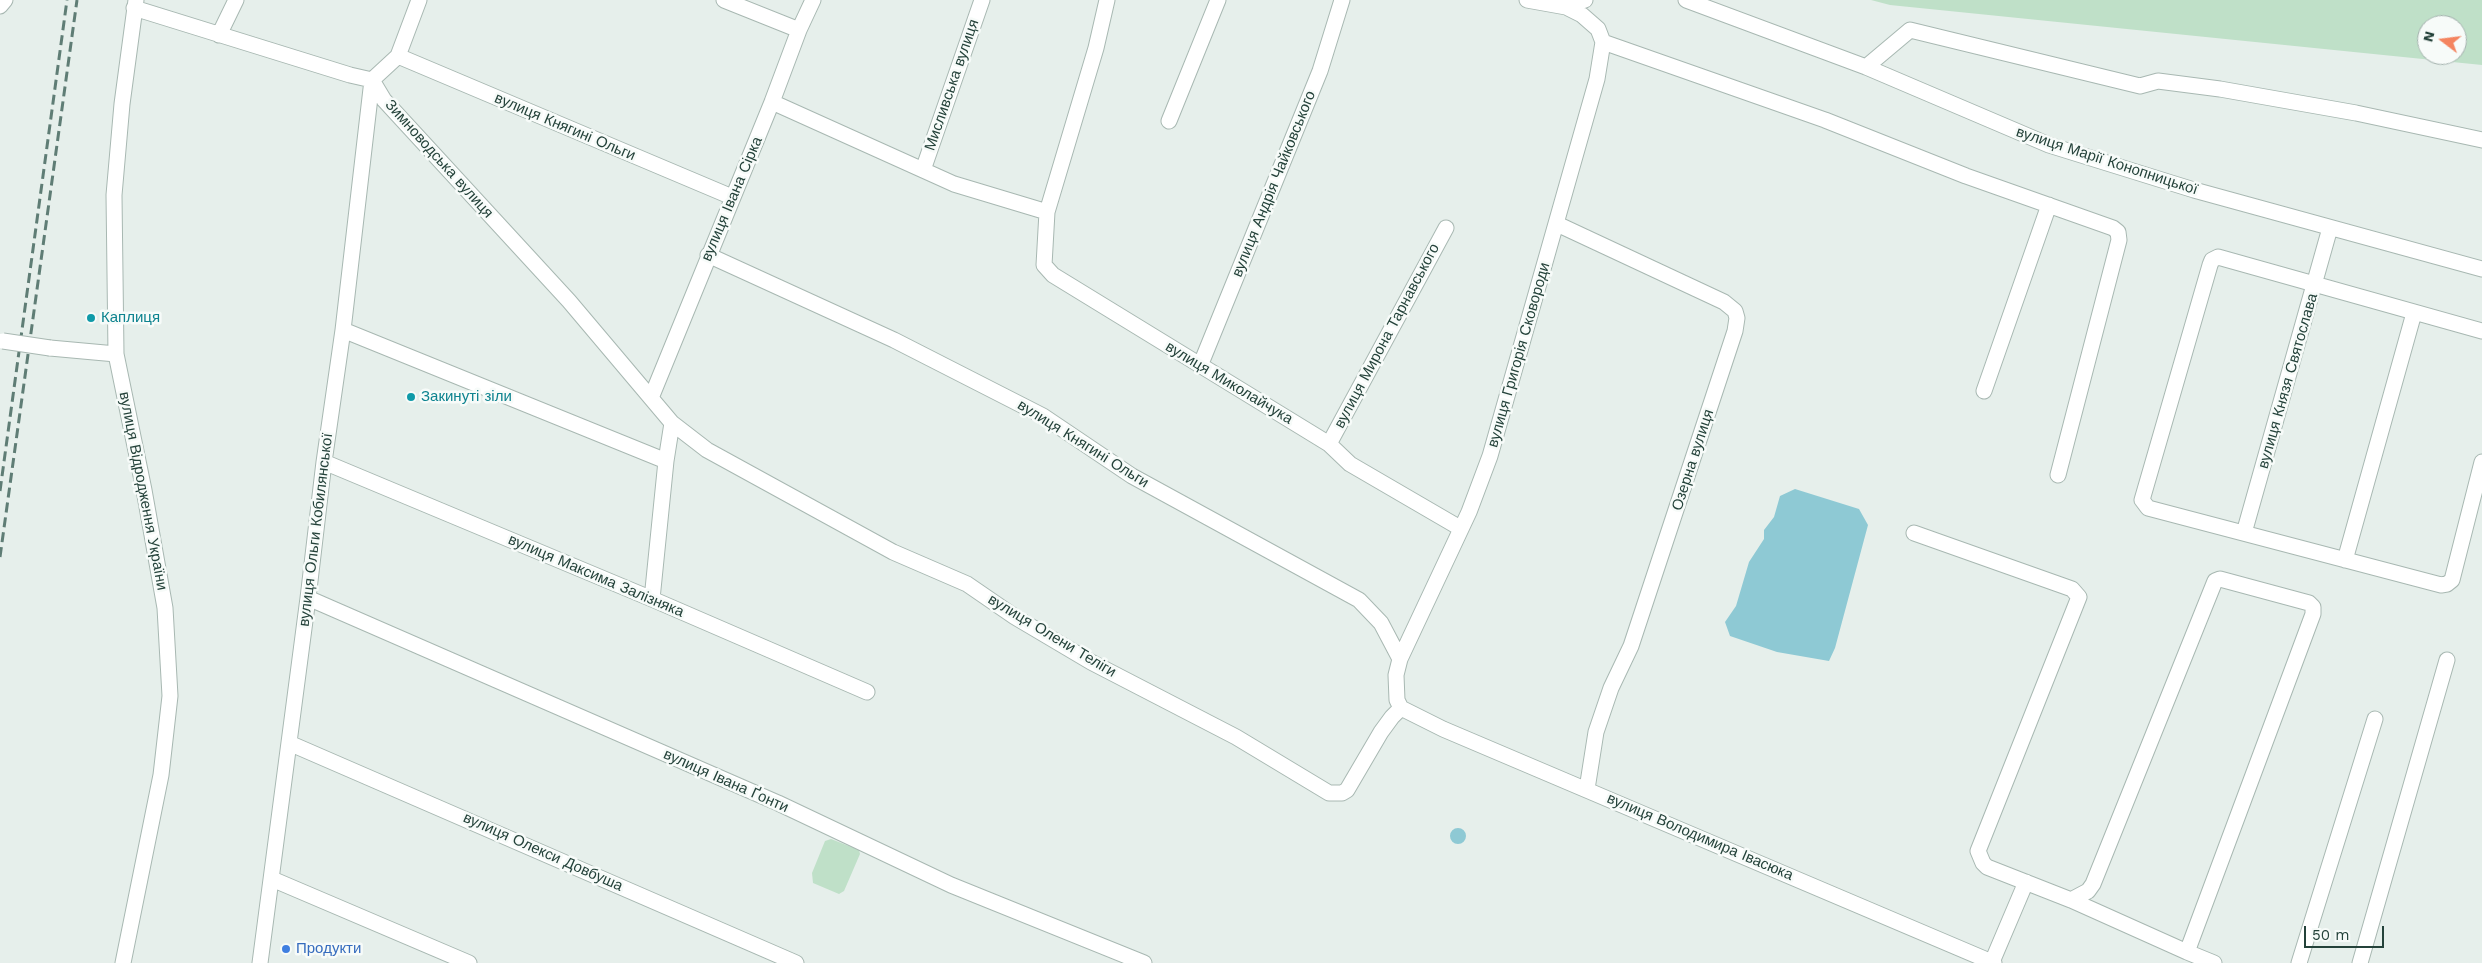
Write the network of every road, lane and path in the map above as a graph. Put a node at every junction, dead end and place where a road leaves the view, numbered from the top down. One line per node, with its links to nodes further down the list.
1 (5, 0): 13 (street)
2 (236, 0): 17 (street)
3 (419, 0): 19 (street)
4 (724, 0): 16 (street)
5 (813, 0): 16 (street, вулиця Івана Сірка)
6 (982, 0): 25 (street, Мисливська вулиця)
7 (1107, 0): 28 (street, вулиця Миколайчука)
8 (1218, 0): 23 (street)
9 (1342, 0): 40 (street, вулиця Андрія Чайковського)
10 (1527, 0): 14 (street)
11 (1585, 0): 14 (street)
12 (1686, 0): 20 (street, вулиця Марії Конопницької)
13 (0, 6)
14 (1566, 7): 18 (street)
15 (134, 8): 17 (street); 39 (street, вулиця Відродження України)
16 (799, 30): 22 (street, вулиця Івана Сірка)
17 (219, 35): 21 (street)
18 (1603, 42): 27 (street); 29 (street, вулиця Григорія Сковороди)
19 (398, 56): 21 (street); 26 (street, вулиця Княгині Ольги)
20 (1866, 67): 24 (street); 31 (street, вулиця Марії Конопницької)
21 (372, 80): 36 (street, вулиця Ольги Кобилянської); 42 (street, Зимноводська вулиця)
22 (772, 102): 25 (street); 26 (street, вулиця Івана Сірка)
23 (1169, 122)
24 (2482, 140)
25 (922, 170): 28 (street)
26 (732, 197): 32 (street, вулиця Івана Сірка)
27 (2049, 205): 41 (street); 48 (street)
28 (1047, 212): 40 (street, вулиця Миколайчука)
29 (1560, 227): 49 (street, вулиця Григорія Сковороди); 61 (street, Озерна вулиця)
30 (1446, 228): 44 (street, вулиця Мирона Тарнавського)
31 (2330, 228): 33 (street, вулиця Марії Конопницької); 34 (street, вулиця Князя Святослава)
32 (708, 255): 42 (street, вулиця Івана Сірка); 55 (street, вулиця Княгині Ольги)
33 (2482, 269)
34 (2315, 285): 35 (street); 51 (street, вулиця Князя Святослава); 51 (street)
35 (2414, 313): 37 (street); 52 (street)
36 (343, 330): 45 (street); 46 (street, вулиця Ольги Кобилянської)
37 (2482, 331)
38 (2, 340): 39 (street, bridge)
39 (116, 354): 67 (street, вулиця Відродження України)
40 (1200, 366): 44 (street, вулиця Миколайчука)
41 (1984, 391)
42 (651, 398): 43 (street, Зимноводська вулиця)
43 (672, 423): 45 (street); 58 (street, вулиця Олени Теліги)
44 (1329, 444): 49 (street, вулиця Миколайчука)
45 (666, 461): 54 (street)
46 (324, 462): 53 (street, вулиця Ольги Кобилянської); 54 (street, вулиця Максима Залізняка)
47 (2482, 462): 52 (street)
48 (2058, 475)
49 (1460, 528): 55 (street, вулиця Григорія Сковороди)
50 (1914, 533): 63 (street)
51 (2244, 533): 52 (street)
52 (2345, 560)
53 (308, 598): 60 (street, вулиця Ольги Кобилянської); 66 (street, вулиця Івана Ґонти)
54 (652, 599): 57 (street, вулиця Максима Залізняка)
55 (1400, 659): 58 (street, вулиця Григорія Сковороди)
56 (2447, 660): 75 (street)
57 (867, 692)
58 (1404, 709): 61 (street, вулиця Володимира Івасюка)
59 (2375, 719): 74 (street)
60 (289, 743): 62 (street, вулиця Ольги Кобилянської); 70 (street, вулиця Олекси Довбуша)
61 (1587, 789): 72 (street, вулиця Володимира Івасюка)
62 (272, 878): 68 (street, вулиця Ольги Кобилянської); 69 (street)
63 (2026, 882): 64 (street); 72 (street)
64 (2071, 900): 65 (street); 65 (street)
65 (2187, 952): 73 (street)
66 (1119, 959): 71 (street, вулиця Івана Ґонти)
67 (124, 963)
68 (260, 963)
69 (469, 963)
70 (796, 963)
71 (1144, 963)
72 (1993, 963)
73 (2214, 963)
74 (2299, 963)
75 (2360, 963)

